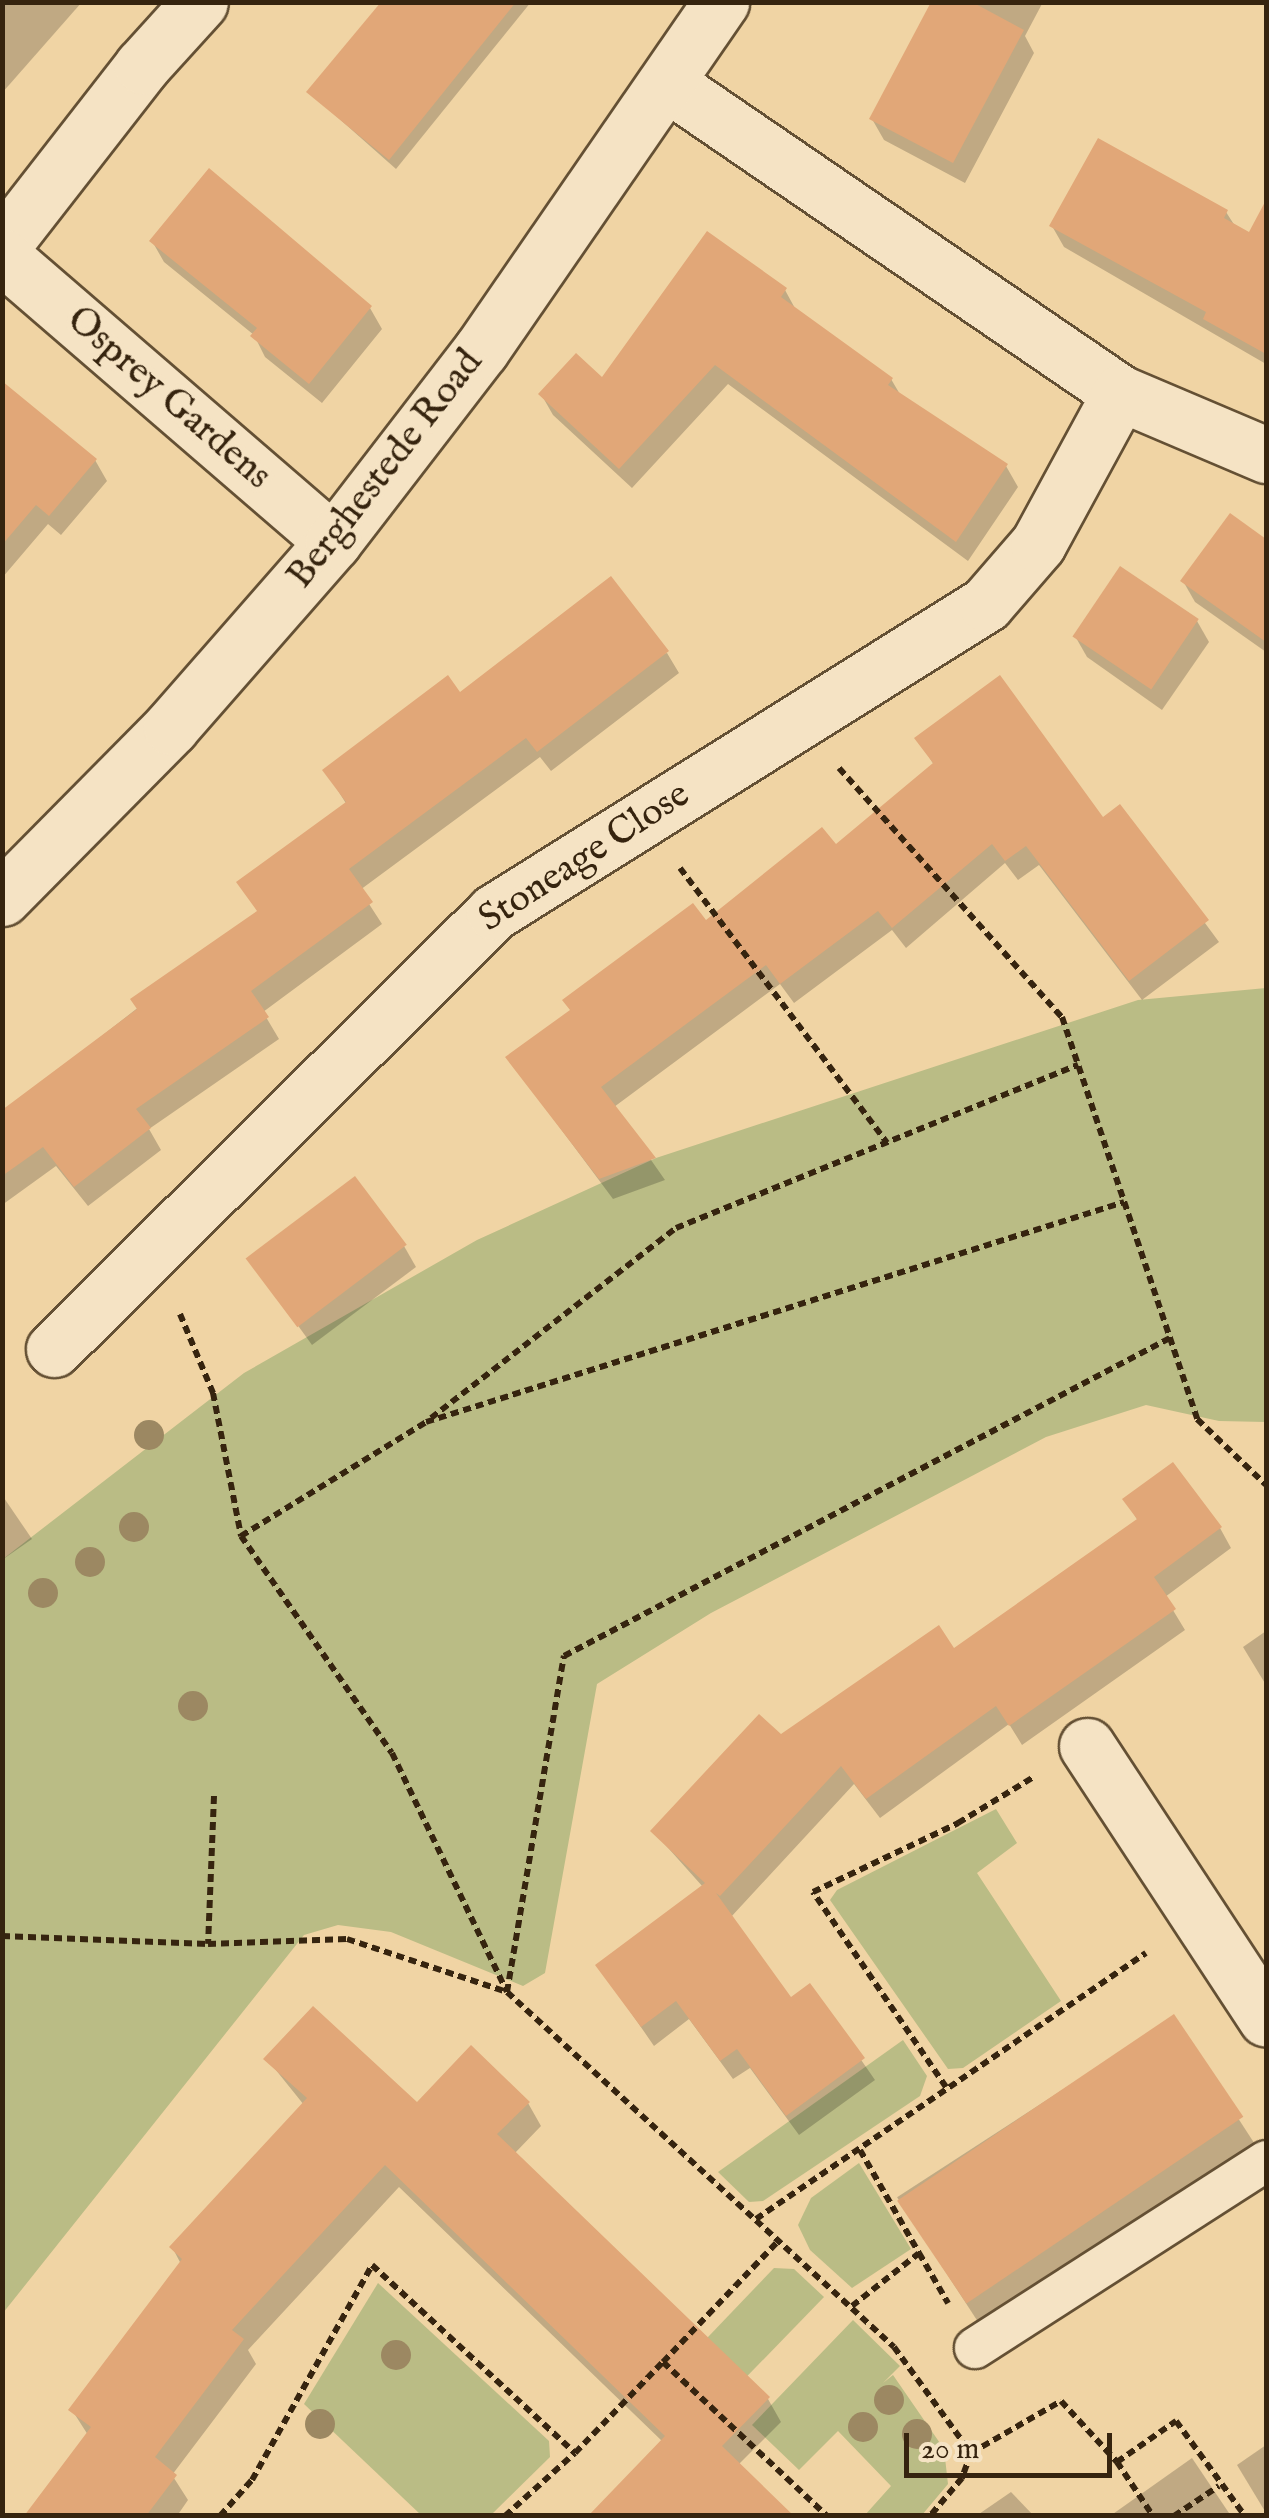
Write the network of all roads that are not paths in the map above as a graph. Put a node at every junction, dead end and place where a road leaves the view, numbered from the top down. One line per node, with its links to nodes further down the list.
1 (200, 2): 4 (street)
2 (720, 2): 3 (street, Berghestede Road)
3 (668, 84): 6 (street); 8 (street, Berghestede Road)
4 (2, 246)
5 (2, 256): 8 (street, Osprey Gardens)
6 (1120, 393): 7 (street); 10 (street, Stoneage Close)
7 (1266, 455)
8 (334, 542): 9 (street, Berghestede Road)
9 (2, 898)
10 (54, 1350)
11 (1087, 1746): 12 (street)
12 (1266, 2018)
13 (1266, 2162): 14 (lane)
14 (975, 2348)

